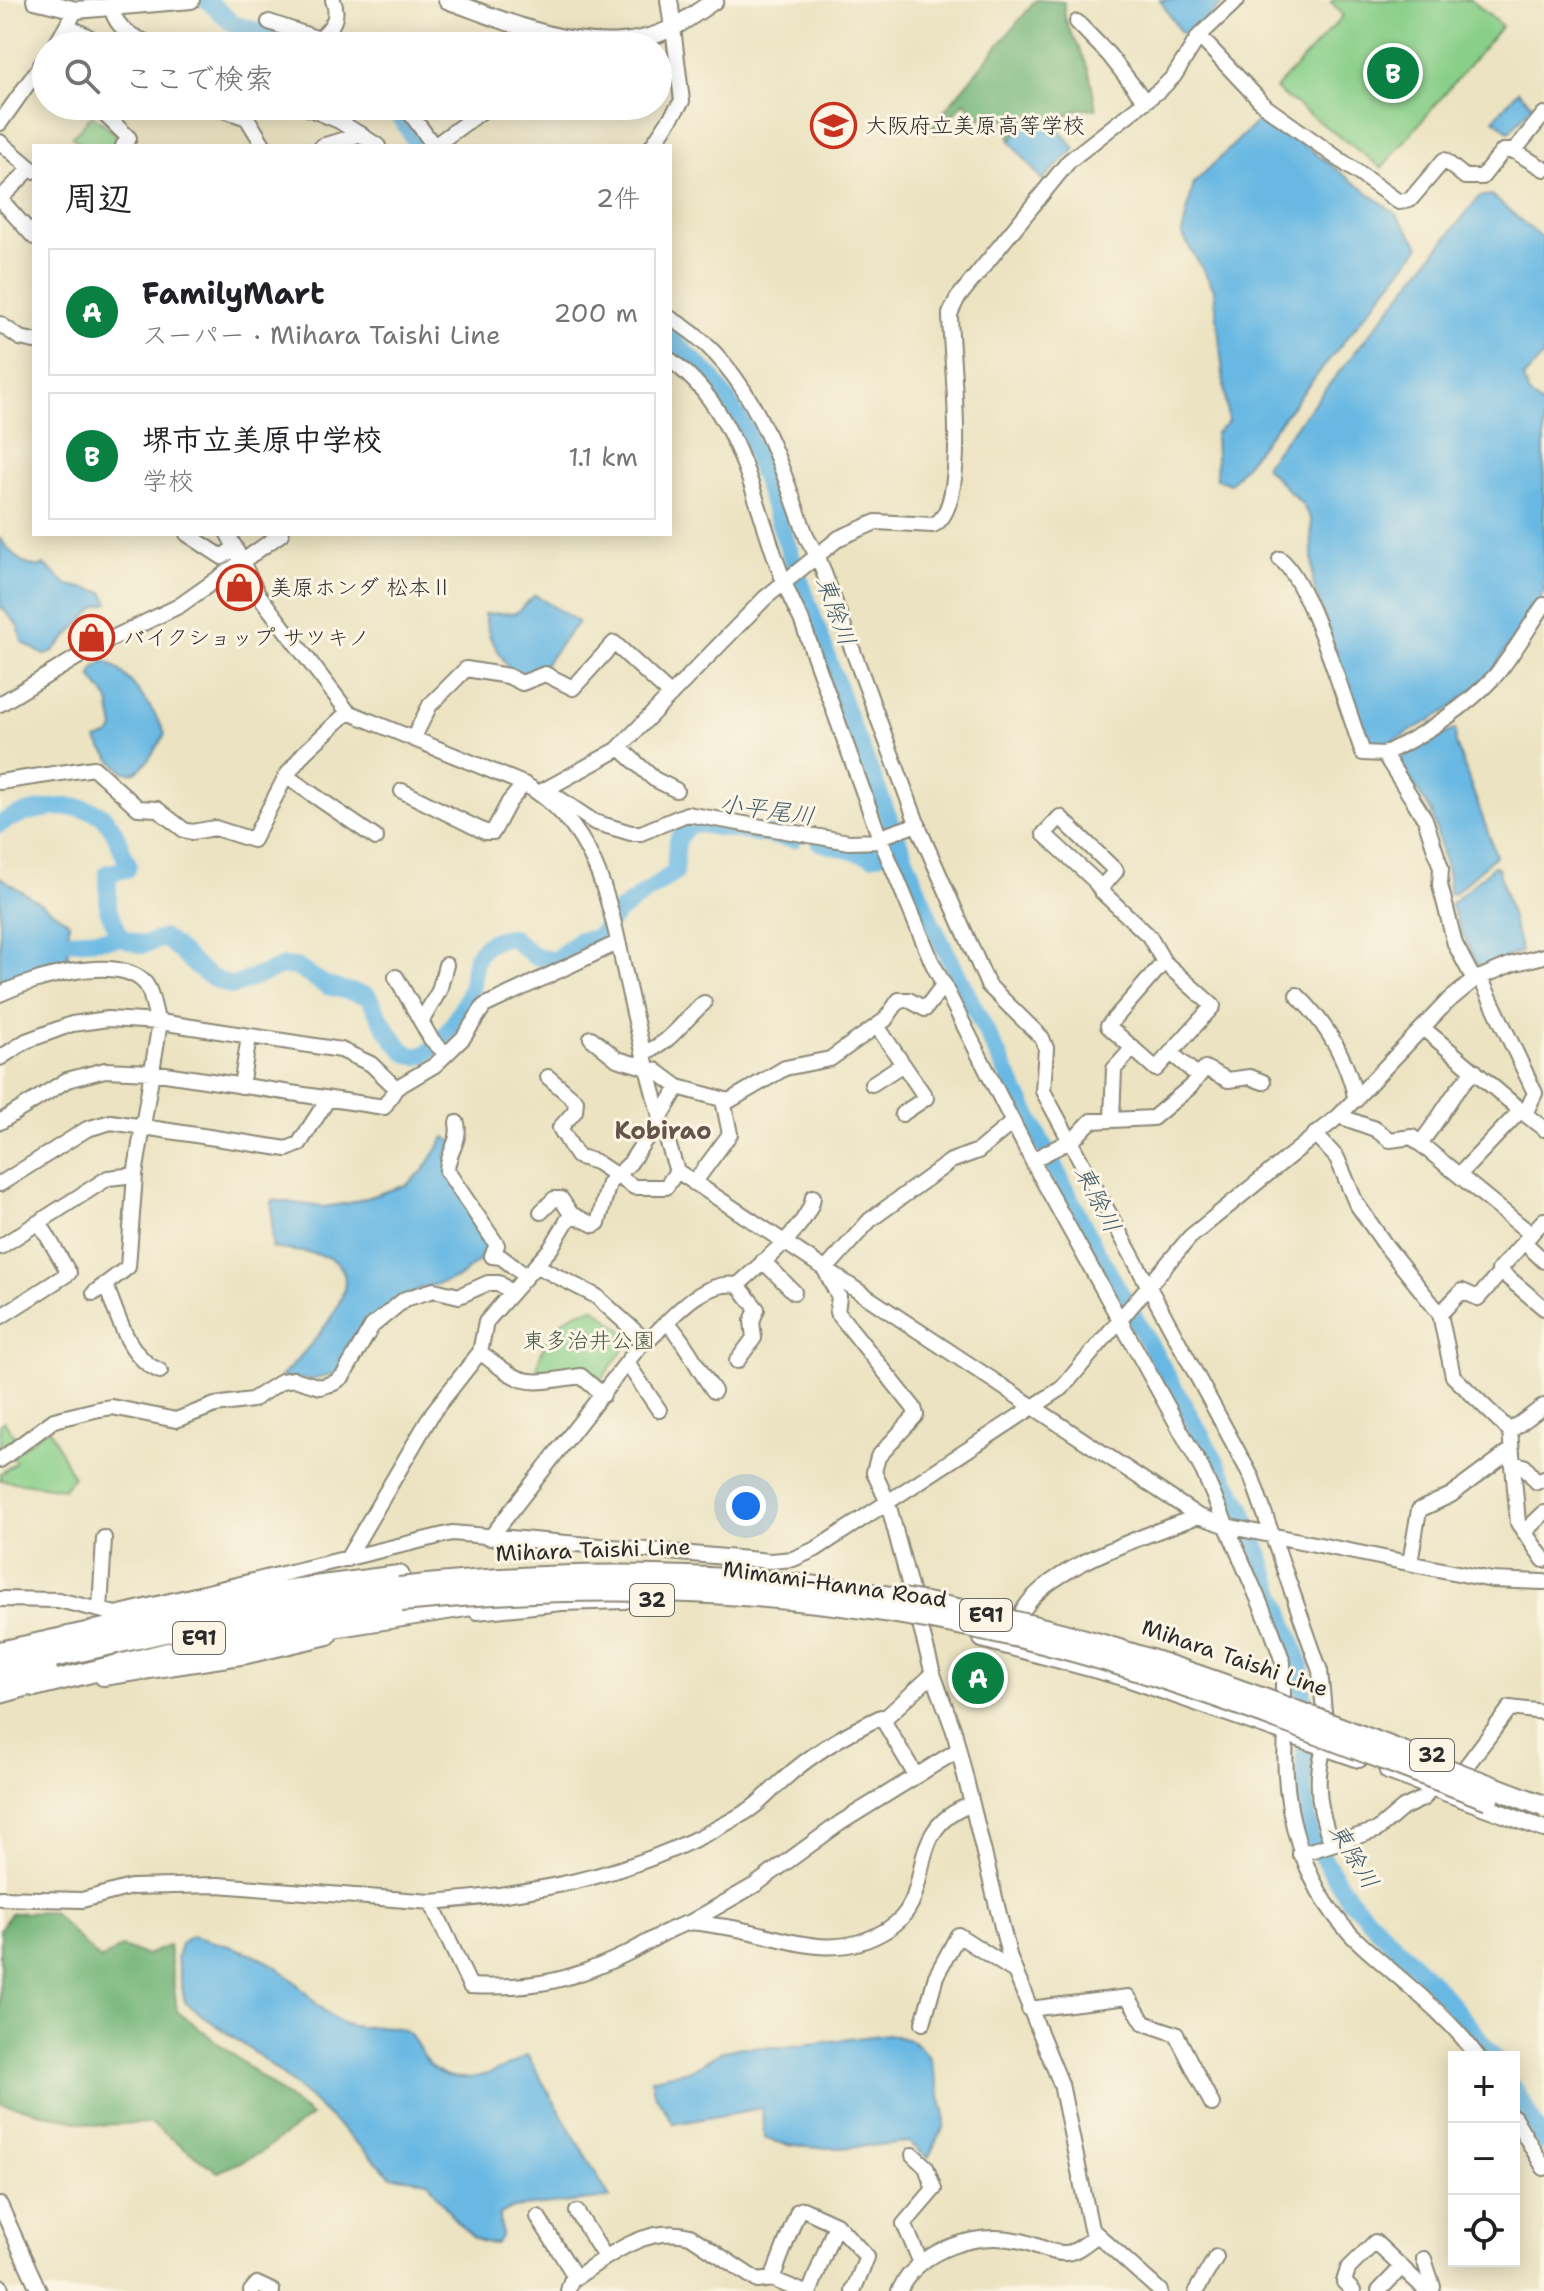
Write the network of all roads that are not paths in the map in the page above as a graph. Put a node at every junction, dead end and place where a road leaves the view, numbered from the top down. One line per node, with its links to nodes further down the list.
1 (35, 0): 8 (main road)
2 (191, 0): 9 (main road)
3 (333, 0): 18 (street)
4 (447, 0): 19 (main road)
5 (669, 0): 13 (main road)
6 (715, 0): 13 (main road)
7 (1237, 0): 21 (street)
8 (75, 5): 9 (main road); 12 (street)
9 (112, 9): 16 (street)
10 (269, 22): 17 (street)
11 (1077, 22): 23 (street)
12 (68, 26): 14 (street); 15 (street)
13 (673, 28): 20 (main road); 25 (street)
14 (64, 32)
15 (79, 32)
16 (126, 32)
17 (296, 32)
18 (330, 32)
19 (541, 32)
20 (660, 32)
21 (1199, 36): 23 (street); 42 (street)
22 (32, 78): 32 (street)
23 (1145, 101): 54 (street)
24 (1544, 114): 42 (street)
25 (672, 116)
26 (110, 120): 35 (street)
27 (248, 120): 36 (street)
28 (332, 120): 33 (street)
29 (415, 120): 39 (street)
30 (470, 120): 40 (street)
31 (669, 120): 41 (street)
32 (0, 123)
33 (361, 134): 37 (street); 38 (street)
34 (0, 142): 43 (street)
35 (124, 144)
36 (263, 144)
37 (328, 144)
38 (375, 144)
39 (433, 144)
40 (437, 144)
41 (653, 144)
42 (1514, 151): 44 (street)
43 (32, 169): 45 (street)
44 (1544, 169)
45 (0, 199): 46 (street)
46 (32, 235)
47 (672, 320): 54 (street)
48 (0, 324): 49 (street)
49 (32, 341)
50 (672, 362): 57 (street)
51 (190, 536): 53 (street)
52 (278, 536): 56 (street)
53 (231, 540): 56 (street)
54 (816, 559): 57 (street); 71 (street)
55 (1280, 559): 64 (street)
56 (242, 563): 60 (street); 61 (street)
57 (784, 583): 59 (street); 73 (street)
58 (1544, 605): 64 (street)
59 (671, 695): 62 (street); 63 (street)
60 (3, 698)
61 (348, 712): 62 (street); 65 (street)
62 (413, 739): 67 (street)
63 (620, 748): 68 (street); 70 (street)
64 (1384, 754): 80 (street)
65 (286, 776): 66 (street); 72 (street)
66 (0, 782)
67 (524, 784): 69 (street); 70 (street)
68 (676, 790)
69 (402, 791)
70 (542, 791): 73 (street); 75 (street)
71 (918, 824): 73 (street); 121 (street)
72 (376, 838)
73 (880, 839): 81 (street)
74 (1100, 889): 74 (street); 77 (street)
75 (617, 943): 92 (street); 94 (street)
76 (1544, 956): 80 (street)
77 (1164, 962): 91 (street); 93 (street)
78 (446, 965): 86 (street)
79 (396, 977): 86 (street)
80 (1477, 978): 88 (street); 110 (street)
81 (944, 984): 87 (street); 116 (street)
82 (0, 994): 85 (street)
83 (1297, 995): 109 (street)
84 (704, 1003): 92 (street)
85 (159, 1022): 89 (street); 95 (street); 99 (street)
86 (421, 1022): 94 (street)
87 (877, 1026): 96 (street); 108 (street)
88 (1423, 1028): 98 (street); 109 (street)
89 (249, 1037): 104 (street); 106 (street)
90 (591, 1038): 97 (street)
91 (1133, 1048): 93 (street); 113 (street)
92 (643, 1052): 97 (street)
93 (1171, 1053): 100 (street)
94 (446, 1054): 106 (street)
95 (0, 1058)
96 (903, 1064): 103 (street); 111 (street)
97 (647, 1068): 105 (street); 115 (street)
98 (1475, 1071): 110 (street); 122 (street)
99 (152, 1072): 104 (street); 114 (street); 118 (street)
100 (1197, 1075): 102 (street); 113 (street)
101 (548, 1077): 127 (street)
102 (1263, 1082)
103 (872, 1084)
104 (241, 1086): 107 (street)
105 (678, 1087): 108 (street); 115 (street)
106 (396, 1088): 107 (street)
107 (328, 1099): 118 (street)
108 (723, 1100): 128 (street)
109 (1356, 1100): 112 (street)
110 (1523, 1112): 119 (street); 126 (street)
111 (902, 1114)
112 (1339, 1116): 120 (street); 122 (street)
113 (1112, 1118): 121 (street)
114 (0, 1122)
115 (660, 1122): 124 (street); 127 (street)
116 (1013, 1122): 123 (street); 140 (street)
117 (457, 1123): 141 (street)
118 (144, 1124): 125 (street); 129 (street)
119 (1544, 1129)
120 (1315, 1134): 144 (street); 148 (street)
121 (1069, 1141): 123 (street); 144 (street)
122 (1420, 1143): 126 (street)
123 (1032, 1160): 150 (street)
124 (677, 1171): 127 (street); 128 (street)
125 (135, 1175): 134 (street); 156 (street)
126 (1459, 1175): 135 (street)
127 (614, 1176): 132 (street)
128 (694, 1183): 136 (street)
129 (0, 1184)
130 (813, 1197): 136 (street)
131 (541, 1212): 132 (street)
132 (571, 1214): 141 (street)
133 (1544, 1220): 135 (street)
134 (39, 1222): 137 (street); 149 (street)
135 (1528, 1238): 139 (street); 142 (street)
136 (783, 1241): 138 (street); 140 (street)
137 (0, 1247)
138 (763, 1261): 143 (street); 146 (street)
139 (1544, 1261)
140 (825, 1270): 159 (street); 166 (street)
141 (531, 1271): 145 (street); 152 (street)
142 (1501, 1272): 147 (street); 148 (street)
143 (738, 1285): 151 (street); 154 (street)
144 (1143, 1290): 150 (street); 171 (street)
145 (510, 1292): 153 (street); 164 (street)
146 (794, 1292)
147 (1544, 1308)
148 (1440, 1314): 162 (street)
149 (0, 1317)
150 (1119, 1320): 159 (street); 169 (street)
151 (668, 1323): 152 (street); 157 (street)
152 (645, 1339): 155 (street)
153 (480, 1352): 158 (street); 174 (street)
154 (737, 1361)
155 (627, 1363): 158 (street); 160 (street)
156 (160, 1371)
157 (714, 1391)
158 (603, 1395): 173 (street)
159 (1035, 1407): 166 (street); 168 (street)
160 (659, 1410)
161 (1541, 1415): 162 (street)
162 (1510, 1431): 163 (street)
163 (1511, 1457): 165 (street); 170 (street); 176 (street)
164 (0, 1460)
165 (1544, 1478)
166 (888, 1503): 173 (street); 180 (street)
167 (1544, 1513): 170 (street)
168 (1198, 1516): 169 (street); 183 (street)
169 (1230, 1526): 171 (street); 192 (street)
170 (1524, 1532): 175 (street)
171 (1270, 1535): 176 (street); 193 (street)
172 (104, 1538): 182 (street)
173 (490, 1538): 174 (street)
174 (347, 1559): 182 (street)
175 (1544, 1560)
176 (1410, 1563): 178 (street)
177 (671, 1574): 185 (highway, bridge); 187 (highway, Mimami-Hanna Road / E91, bridge); 204 (highway, Mimami-Hanna Road / E91, bridge)
178 (1544, 1582)
179 (626, 1588): 189 (highway, Mimami-Hanna Road / E91, bridge); 190 (highway, bridge); 205 (highway, Mimami-Hanna Road / E91, bridge)
180 (913, 1593): 183 (main road, Mihara Taishi Line / 32); 184 (street); 186 (main road, Mihara Taishi Line / 32)
181 (0, 1599): 182 (street)
182 (100, 1610)
183 (1021, 1615): 192 (main road, Mihara Taishi Line / 32)
184 (921, 1626): 188 (street); 190 (main road, 32); 196 (main road, 32)
185 (0, 1652)
186 (0, 1661)
187 (0, 1669)
188 (933, 1674): 195 (street); 198 (street)
189 (0, 1684)
190 (34, 1686): 191 (main road, 32)
191 (0, 1695)
192 (1287, 1698): 193 (main road, Mihara Taishi Line / 32)
193 (1322, 1710): 199 (main road, Mihara Taishi Line / 32)
194 (1544, 1712): 199 (street)
195 (883, 1720): 200 (street); 210 (street)
196 (1289, 1735): 197 (main road, 32); 208 (street)
197 (1321, 1747): 201 (main road, 32); 207 (street)
198 (958, 1750): 200 (street); 203 (street)
199 (1464, 1769): 202 (main road, Mihara Taishi Line / 32)
200 (916, 1776): 211 (street)
201 (1430, 1788): 206 (main road, 32); 207 (street)
202 (1544, 1799)
203 (970, 1805): 211 (street); 212 (street)
204 (1544, 1806)
205 (1544, 1820)
206 (1544, 1829)
207 (1332, 1844): 208 (street)
208 (1300, 1854): 215 (street)
209 (1, 1900): 210 (street)
210 (431, 1902): 211 (street)
211 (689, 1923)
212 (1014, 1971): 213 (street); 214 (street)
213 (1029, 2009): 216 (street); 224 (street)
214 (923, 2023)
215 (1472, 2051)
216 (1212, 2104)
217 (1518, 2123): 219 (street)
218 (913, 2155): 228 (street)
219 (1544, 2168)
220 (0, 2205): 232 (street)
221 (577, 2212): 225 (street)
222 (538, 2217): 230 (street)
223 (836, 2224): 231 (street); 236 (street); 237 (street)
224 (1095, 2237): 228 (street); 239 (street)
225 (605, 2257): 230 (street); 231 (street)
226 (1216, 2257): 240 (street)
227 (1424, 2259): 243 (street)
228 (921, 2263): 238 (street)
229 (1402, 2267): 241 (street); 242 (street); 243 (street)
230 (572, 2284)
231 (775, 2284): 235 (street)
232 (39, 2291)
233 (251, 2291): 234 (street)
234 (272, 2291)
235 (801, 2291)
236 (810, 2291)
237 (853, 2291)
238 (899, 2291)
239 (1160, 2291)
240 (1196, 2291)
241 (1353, 2291)
242 (1379, 2291)
243 (1428, 2291)

